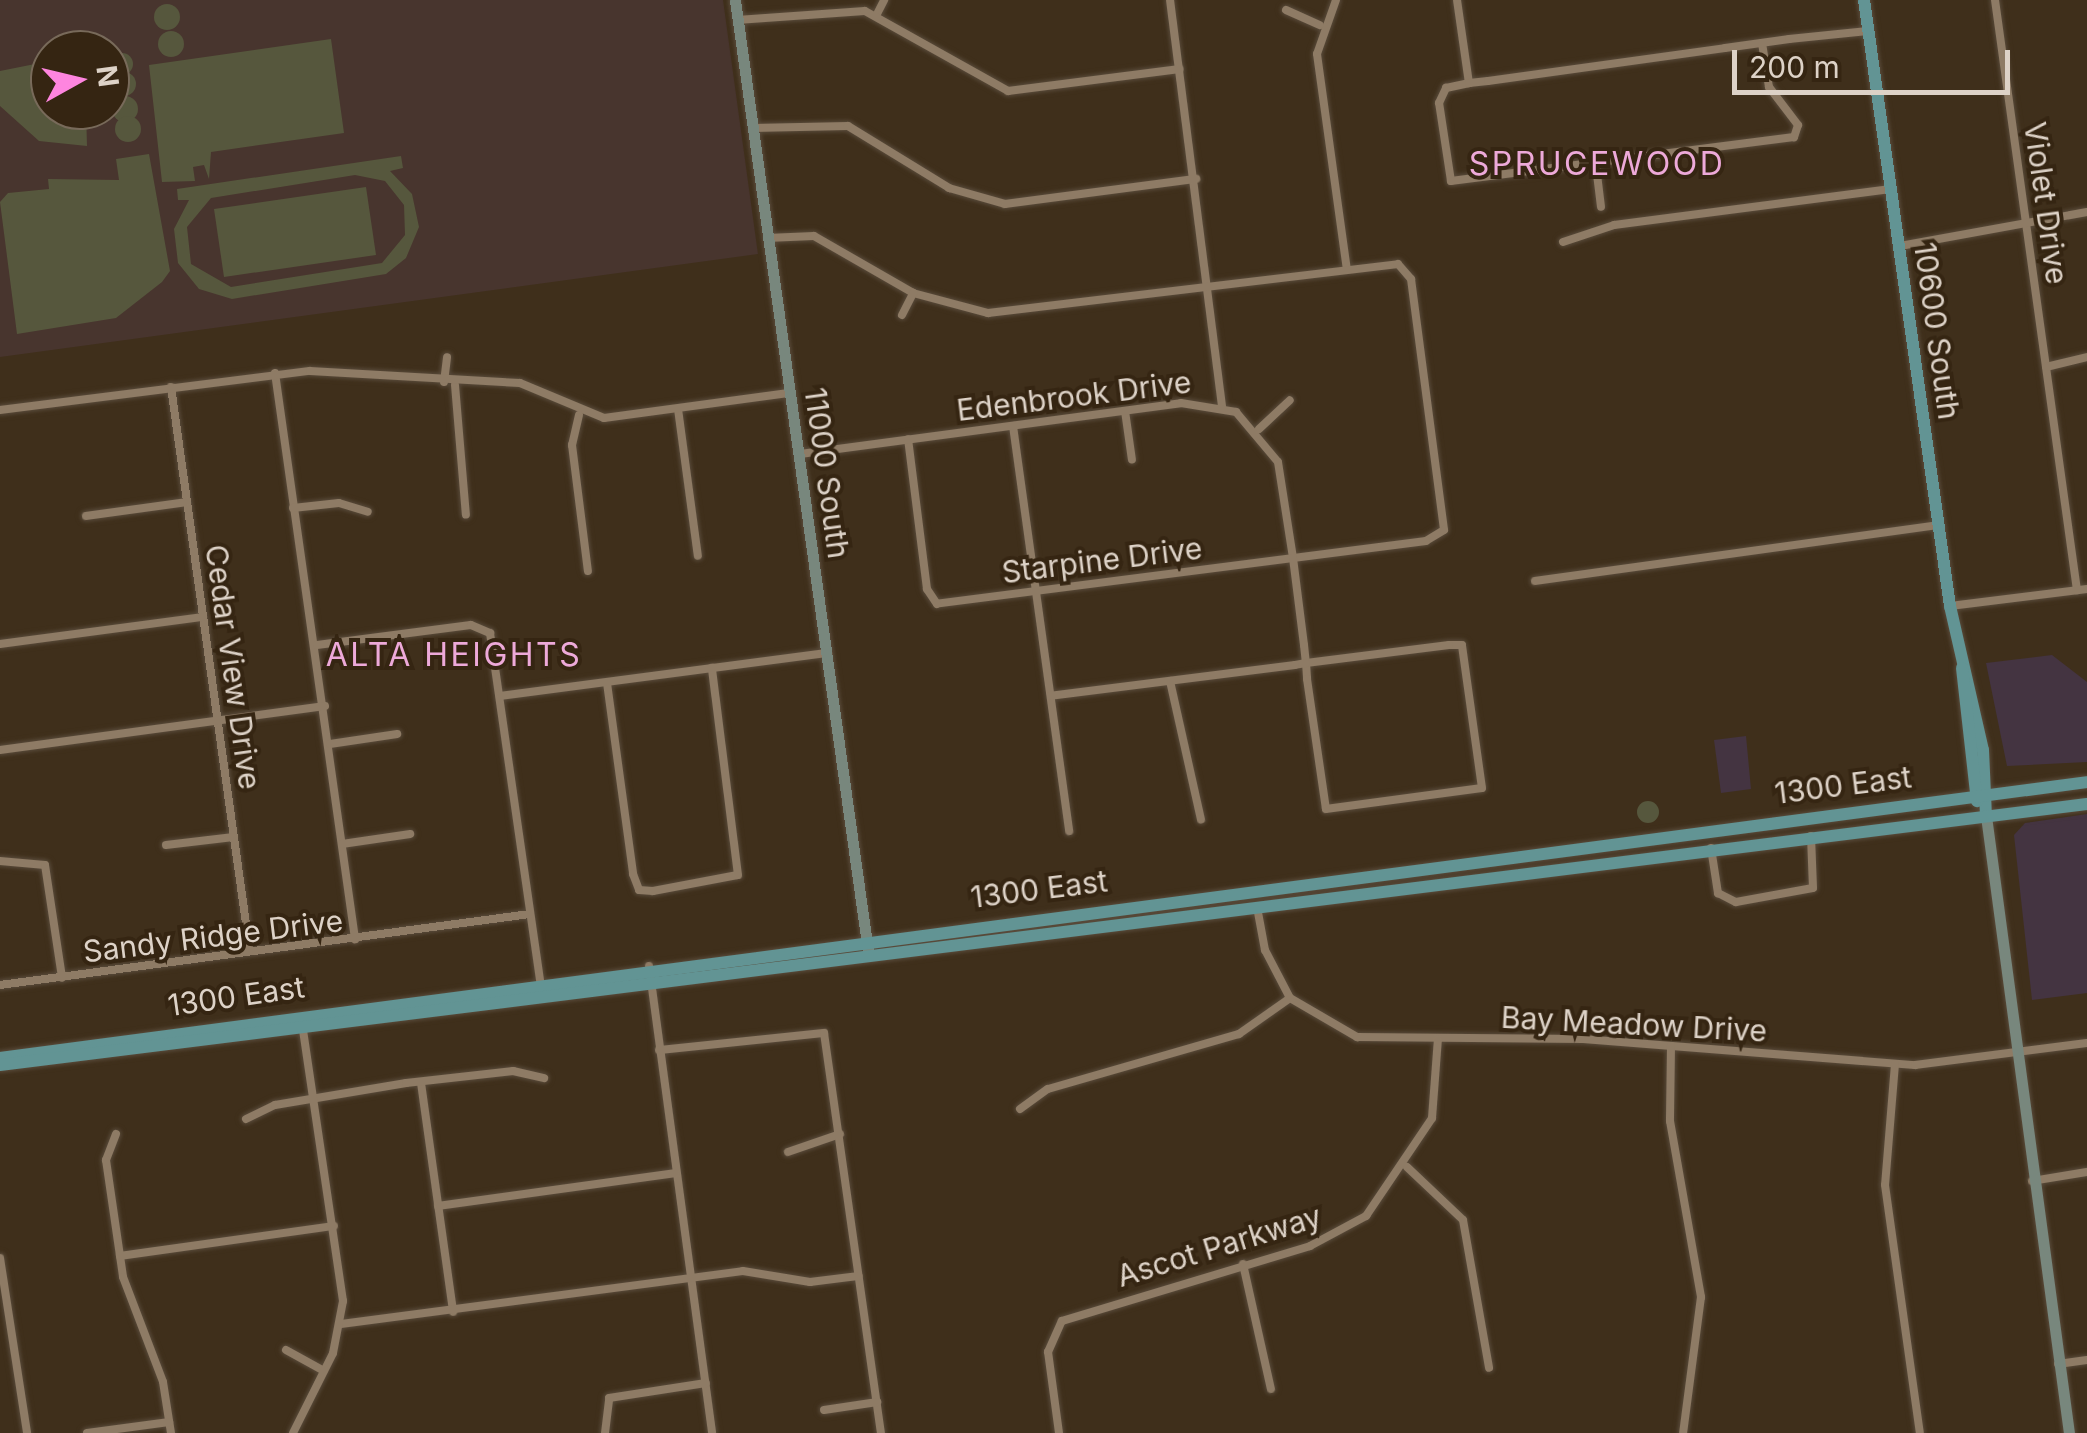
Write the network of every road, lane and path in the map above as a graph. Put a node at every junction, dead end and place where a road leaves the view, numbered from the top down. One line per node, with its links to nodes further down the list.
1 (734, 0): 10 (street, 11000 South)
2 (884, 0): 9 (street)
3 (1170, 0): 14 (street)
4 (1336, 0): 11 (street)
5 (1458, 0): 15 (street)
6 (1864, 0): 12 (main road, 10600 South)
7 (1995, 0): 22 (street, Violet Drive)
8 (1286, 10): 11 (street)
9 (876, 16): 10 (street); 14 (street)
10 (737, 20): 16 (street, 11000 South)
11 (1320, 24): 26 (street)
12 (1868, 31): 13 (street); 19 (main road, 10600 South)
13 (1762, 43): 15 (street); 17 (street)
14 (1180, 69): 18 (street)
15 (1468, 83): 17 (street)
16 (752, 128): 18 (street); 23 (street, 11000 South)
17 (1596, 166): 20 (street)
18 (1196, 179): 27 (street)
19 (1891, 190): 24 (street); 25 (main road, 10600 South)
20 (1601, 207)
21 (2087, 212): 22 (street)
22 (2026, 228): 25 (street); 32 (street, Violet Drive)
23 (767, 238): 28 (street); 37 (street, 11000 South)
24 (1563, 242)
25 (1900, 246): 54 (main road, 10600 South)
26 (1347, 269): 27 (street); 56 (street, Starpine Drive)
27 (1211, 288): 28 (street); 39 (street)
28 (912, 292): 29 (street)
29 (902, 315)
30 (447, 357): 34 (street)
31 (2087, 358): 32 (street)
32 (2046, 366): 60 (street, Violet Drive)
33 (275, 374): 34 (street); 36 (street); 50 (street)
34 (444, 382): 35 (street)
35 (456, 384): 43 (street); 53 (street)
36 (171, 387): 41 (street); 49 (street, Cedar View Drive)
37 (790, 394): 40 (street); 47 (street, 11000 South)
38 (1290, 400): 45 (street)
39 (1222, 406): 42 (street, Edenbrook Drive); 45 (street, Edenbrook Drive)
40 (678, 409): 43 (street); 55 (street)
41 (0, 410)
42 (1126, 411): 44 (street, Edenbrook Drive); 48 (street)
43 (578, 414): 57 (street)
44 (1012, 426): 46 (street, Edenbrook Drive); 61 (street)
45 (1259, 430): 56 (street)
46 (908, 439): 47 (street, Edenbrook Drive); 61 (street, Starpine Drive)
47 (800, 454): 66 (street, 11000 South)
48 (1132, 460)
49 (187, 502): 52 (street); 63 (street, Cedar View Drive)
50 (293, 508): 51 (street); 65 (street)
51 (368, 512)
52 (86, 516)
53 (466, 516)
54 (1939, 525): 58 (street); 62 (main road, 10600 South)
55 (698, 556)
56 (1293, 558): 61 (street, Starpine Drive); 67 (street)
57 (588, 571)
58 (1535, 581)
59 (2087, 589): 60 (street)
60 (2076, 590): 62 (street)
61 (1034, 592): 73 (street)
62 (1950, 606): 69 (main road, 10600 South)
63 (203, 617): 64 (street); 75 (street, Cedar View Drive)
64 (0, 644)
65 (317, 645): 72 (street); 74 (street)
66 (828, 653): 68 (street); 96 (street, 11000 South)
67 (1306, 664): 67 (street); 70 (street)
68 (712, 668): 71 (street); 71 (street)
69 (1962, 668): 80 (main road, 10600 South); 81 (main road, 10600 South)
70 (1170, 681): 73 (street); 84 (street)
71 (607, 683): 72 (street)
72 (500, 696): 95 (street)
73 (1050, 696): 85 (street)
74 (325, 706): 75 (street); 77 (street)
75 (218, 720): 78 (street); 88 (street, Cedar View Drive)
76 (397, 734): 77 (street)
77 (330, 744): 89 (street)
78 (0, 750)
79 (2087, 782): 80 (main road, 1300 East)
80 (1989, 793): 81 (main road, 1300 East); 83 (main road, 10600 South)
81 (1974, 795): 83 (main road, 10600 South); 93 (main road, 1300 East)
82 (2087, 804): 83 (main road, 1300 East)
83 (1986, 816): 87 (main road, 1300 East); 112 (street, 10600 South)
84 (1200, 820)
85 (1070, 831)
86 (410, 834): 89 (street)
87 (1811, 835): 91 (main road, 1300 East); 91 (street)
88 (234, 836): 90 (street); 98 (street, Cedar View Drive)
89 (342, 844): 97 (street)
90 (166, 845)
91 (1712, 848): 94 (main road, 1300 East)
92 (0, 861): 101 (street, Sandy Ridge Drive)
93 (1347, 875): 94 (main road); 96 (main road, 1300 East)
94 (1256, 905): 99 (main road, 1300 East); 106 (street, Bay Meadow Drive)
95 (530, 914): 97 (street, Sandy Ridge Drive); 102 (street)
96 (866, 937): 99 (street, 11000 South); 100 (main road, 1300 East)
97 (355, 940): 98 (street, Sandy Ridge Drive)
98 (250, 952): 101 (street, Sandy Ridge Drive)
99 (868, 954): 103 (main road, 1300 East)
100 (649, 966): 102 (main road, 1300 East); 103 (street)
101 (62, 978): 104 (street)
102 (540, 980): 105 (street); 113 (main road, 1300 East)
103 (652, 982): 105 (main road, 1300 East); 111 (street)
104 (0, 985)
105 (542, 997): 107 (main road, 1300 East)
106 (1290, 998): 108 (street, Bay Meadow Drive); 118 (street)
107 (303, 1029): 113 (main road, 1300 East); 117 (street)
108 (1438, 1039): 110 (street, Bay Meadow Drive); 123 (street, Ascot Parkway)
109 (2087, 1043): 112 (street, Bay Meadow Drive)
110 (1671, 1046): 114 (street, Bay Meadow Drive); 155 (street)
111 (659, 1050): 121 (street); 125 (street)
112 (2016, 1053): 114 (street, Bay Meadow Drive); 126 (street, 10600 South)
113 (0, 1062)
114 (1895, 1064): 156 (street)
115 (544, 1078): 116 (street)
116 (421, 1083): 117 (street); 127 (street)
117 (316, 1098): 119 (street); 128 (street)
118 (1020, 1109)
119 (246, 1118)
120 (116, 1134): 129 (street)
121 (840, 1134): 122 (street); 132 (street)
122 (788, 1152)
123 (1407, 1167): 131 (street, Ascot Parkway); 140 (street)
124 (2087, 1172): 126 (street)
125 (676, 1173): 127 (street); 133 (street)
126 (2032, 1181): 139 (street, 10600 South)
127 (438, 1206): 135 (street)
128 (334, 1226): 129 (street); 136 (street)
129 (120, 1256): 146 (street)
130 (0, 1258): 134 (street)
131 (1243, 1264): 143 (street); 154 (street, Ascot Parkway)
132 (860, 1276): 133 (street); 144 (street)
133 (690, 1278): 135 (street); 142 (street)
134 (2, 1293): 147 (street)
135 (453, 1312): 136 (street)
136 (341, 1324): 141 (street)
137 (286, 1350): 141 (street)
138 (2087, 1360): 139 (street)
139 (2058, 1364): 157 (street, 10600 South)
140 (1489, 1368)
141 (324, 1371): 150 (street)
142 (706, 1383): 151 (street); 152 (street)
143 (1271, 1390)
144 (877, 1402): 145 (street); 153 (street)
145 (824, 1410)
146 (169, 1422): 148 (street); 149 (street)
147 (27, 1433)
148 (87, 1433)
149 (170, 1433)
150 (293, 1433)
151 (605, 1433)
152 (712, 1433)
153 (882, 1433)
154 (1059, 1433)
155 (1683, 1433)
156 (1920, 1433)
157 (2069, 1433)

